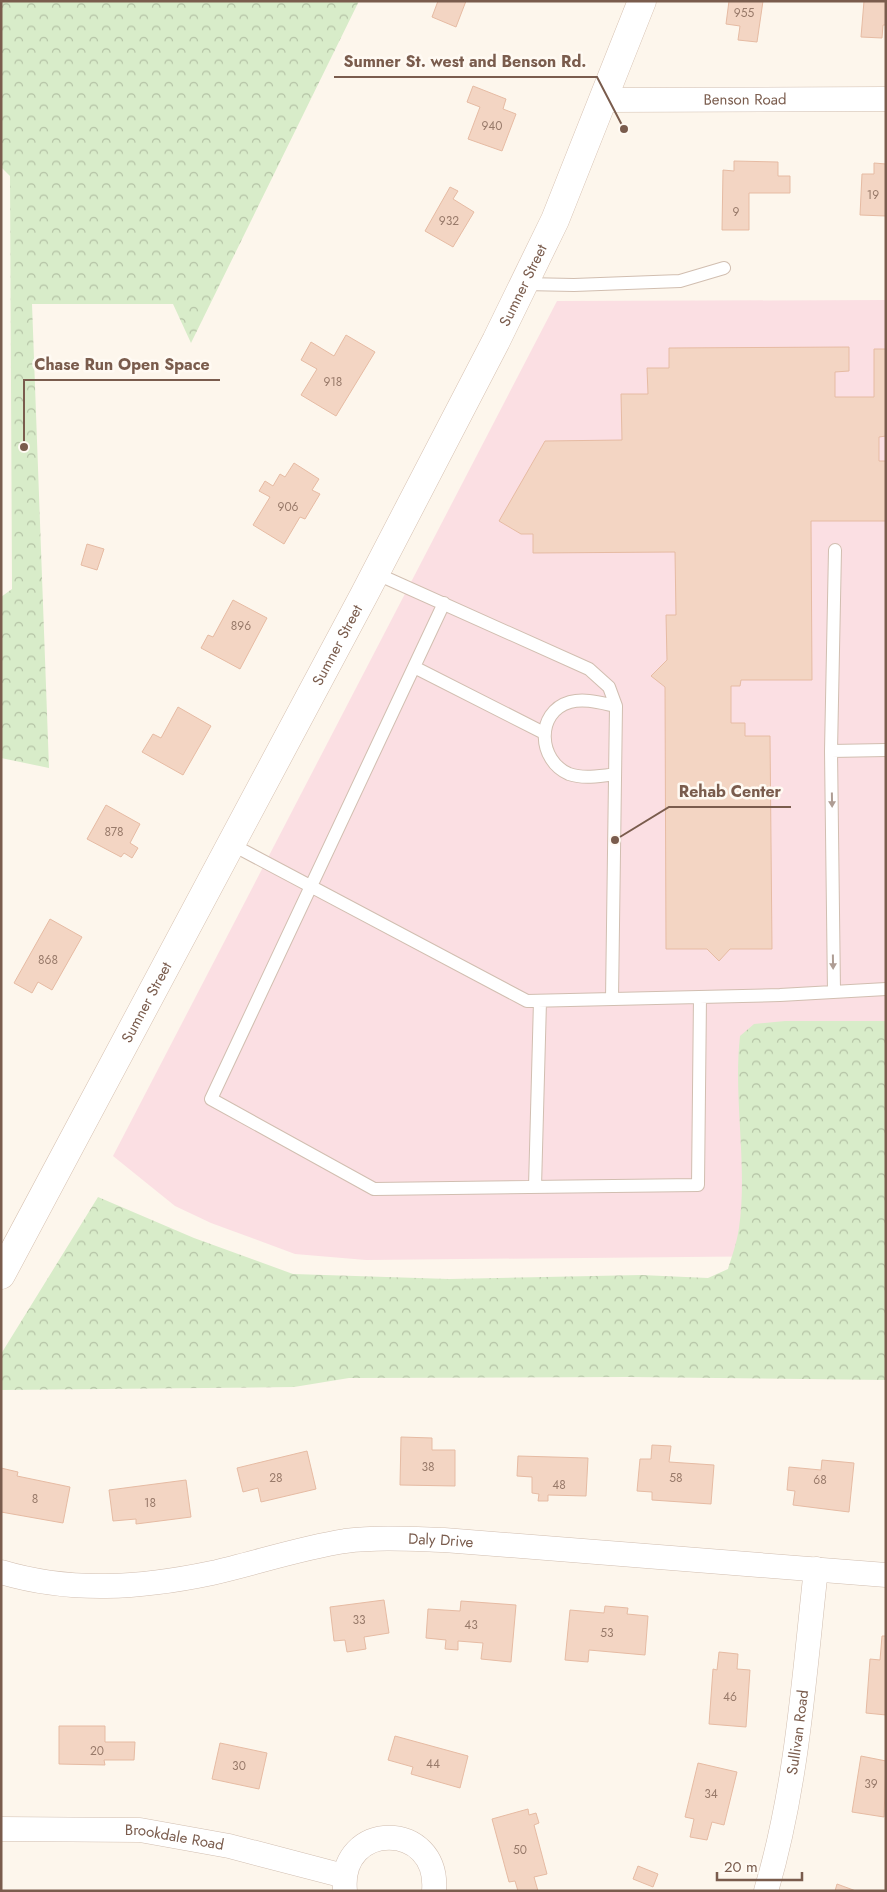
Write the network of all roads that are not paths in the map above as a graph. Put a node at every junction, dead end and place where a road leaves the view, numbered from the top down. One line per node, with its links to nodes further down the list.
1 (642, 1): 3 (main road, Sumner Street)
2 (886, 99): 3 (street, Benson Road)
3 (604, 100): 5 (main road, Sumner Street)
4 (724, 268): 5 (lane)
5 (524, 284): 7 (main road, Sumner Street)
6 (835, 550): 13 (lane)
7 (375, 573): 8 (lane); 15 (main road, Sumner Street)
8 (444, 603): 9 (lane); 10 (lane)
9 (414, 667): 11 (lane); 16 (lane)
10 (616, 706): 11 (lane); 14 (lane)
11 (544, 733): 14 (lane)
12 (886, 750): 13 (lane)
13 (831, 751): 18 (lane, one-way to 18)
14 (615, 774): 20 (lane)
15 (231, 844): 16 (lane); 23 (main road, Sumner Street)
16 (311, 886): 21 (lane); 22 (lane)
17 (886, 989): 18 (lane)
18 (834, 992): 19 (lane)
19 (700, 997): 20 (lane); 22 (lane)
20 (612, 999): 21 (lane)
21 (540, 1001): 22 (lane)
22 (535, 1187)
23 (1, 1275)
24 (816, 1570): 25 (street, Daly Drive); 26 (street, Daly Drive); 30 (street, Sullivan Road)
25 (1, 1572)
26 (886, 1575)
27 (1, 1829): 28 (street, Brookdale Road)
28 (345, 1884): 29 (street, Brookdale Road)
29 (434, 1891)
30 (766, 1891)

